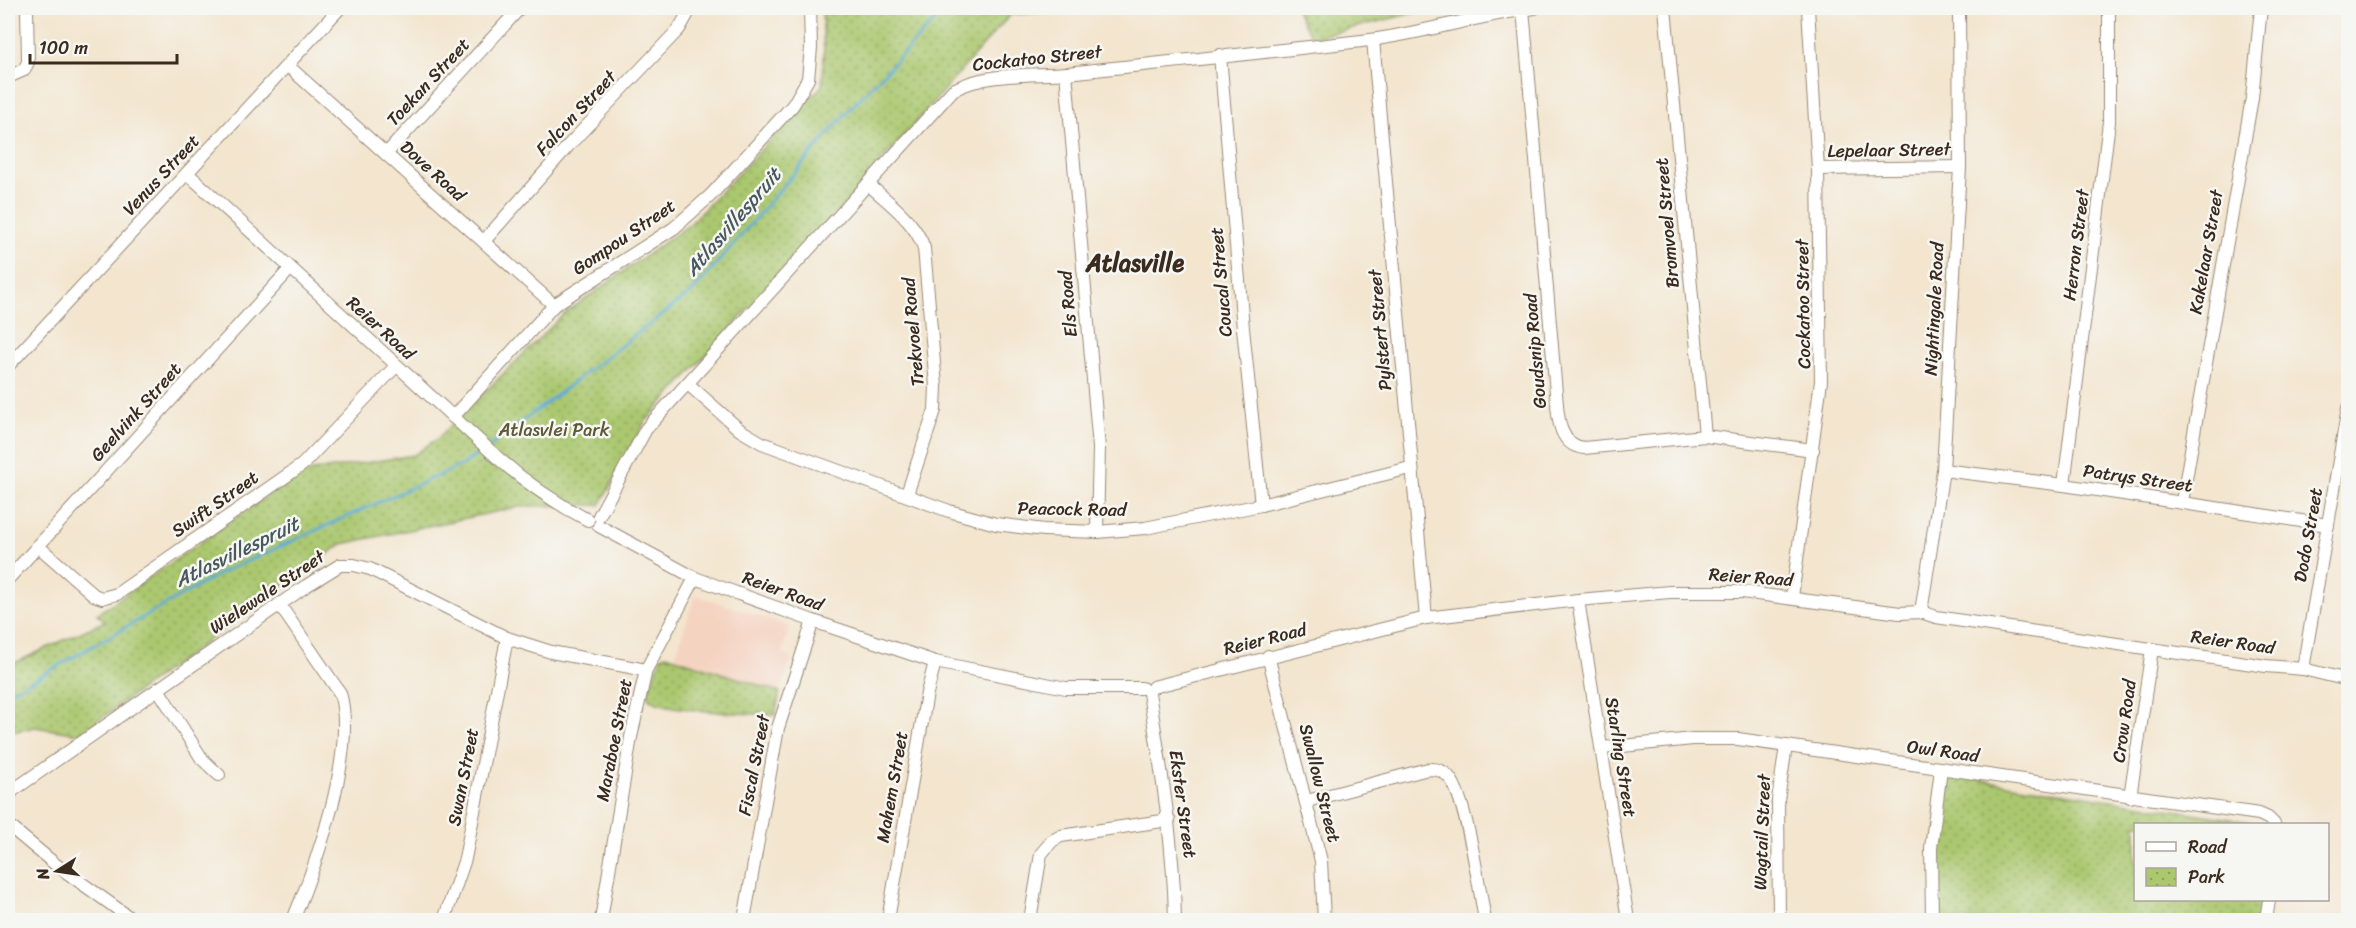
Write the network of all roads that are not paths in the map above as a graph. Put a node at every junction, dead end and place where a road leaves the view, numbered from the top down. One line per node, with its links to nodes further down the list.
1 (27, 8): 16 (street)
2 (340, 8): 14 (street, Venus Street)
3 (520, 8): 17 (street, Toekan Street)
4 (691, 8): 22 (street, Falcon Street)
5 (810, 8): 24 (street, Gompou Street)
6 (1529, 8): 12 (street, Cockatoo Street); 30 (street, Goudsnip Road)
7 (1665, 8): 30 (street, Bromvoel Street)
8 (1808, 8): 19 (street, Cockatoo Street)
9 (1959, 8): 18 (street, Nightingale Road)
10 (2109, 8): 34 (street, Herron Street)
11 (2261, 8): 36 (street, Kakelaar Street)
12 (1373, 40): 13 (street, Cockatoo Street); 32 (street, Pylstert Street)
13 (1220, 55): 15 (street, Cockatoo Street); 37 (street, Coucal Street)
14 (288, 66): 17 (street, Dove Road); 20 (street, Venus Street)
15 (1066, 73): 21 (street, Cockatoo Street); 40 (street, Els Road)
16 (8, 77)
17 (386, 154): 22 (street, Dove Road)
18 (1960, 167): 19 (street, Lepelaar Street); 33 (street, Nightingale Road)
19 (1818, 169): 31 (street, Cockatoo Street)
20 (187, 173): 23 (street, Reier Road); 25 (street, Venus Street)
21 (868, 184): 27 (street, Cockatoo Street); 35 (street, Trekvoel Road)
22 (484, 241): 24 (street, Dove Road)
23 (290, 269): 26 (street, Reier Road); 41 (street, Geelvink Street)
24 (554, 305): 29 (street, Gompou Street)
25 (8, 366)
26 (396, 366): 29 (street, Reier Road); 41 (street, Swift Street)
27 (688, 384): 35 (street, Peacock Road); 38 (street, Cockatoo Street)
28 (2349, 408): 39 (street, Dodo Street)
29 (453, 417): 38 (street, Reier Road)
30 (1705, 436): 31 (street, Goudsnip Road)
31 (1813, 450): 44 (street, Cockatoo Street)
32 (1410, 468): 37 (street, Peacock Road); 48 (street, Pylstert Street)
33 (1943, 470): 34 (street, Patrys Street); 47 (street, Nightingale Road)
34 (2064, 485): 36 (street, Patrys Street)
35 (907, 494): 40 (street, Peacock Road)
36 (2182, 502): 39 (street, Patrys Street)
37 (1261, 505): 40 (street, Peacock Road)
38 (595, 521): 42 (street, Reier Road)
39 (2328, 525): 55 (street, Dodo Street)
40 (1097, 531)
41 (38, 546): 43 (street, Geelvink Street)
42 (695, 578): 49 (street, Reier Road); 54 (street, Maraboe Street)
43 (8, 579)
44 (1791, 597): 45 (street, Reier Road); 47 (street, Reier Road)
45 (1578, 600): 48 (street, Reier Road); 60 (street, Starling Street)
46 (279, 604): 50 (street, Wielewale Street); 57 (street, Wielewale Street); 71 (street)
47 (1921, 612): 51 (street, Reier Road)
48 (1426, 618): 52 (street, Reier Road)
49 (813, 621): 53 (street, Reier Road); 74 (street, Fiscal Street)
50 (507, 638): 54 (street, Wielewale Street); 72 (street, Swan Street)
51 (2152, 649): 55 (street, Reier Road); 63 (street, Crow Road)
52 (1268, 656): 58 (street, Reier Road); 65 (street, Swallow Street)
53 (935, 662): 58 (street, Reier Road); 75 (street, Mahem Street)
54 (646, 669): 73 (street, Maraboe Street)
55 (2303, 669): 56 (street, Reier Road)
56 (2349, 680)
57 (158, 688): 62 (street); 64 (street, Wielewale Street)
58 (1148, 689): 66 (street, Ekster Street)
59 (1786, 746): 60 (street, Owl Road); 61 (street, Owl Road); 81 (street, Wagtail Street)
60 (1602, 748): 80 (street, Starling Street)
61 (1941, 769): 63 (street, Owl Road); 82 (street)
62 (219, 775)
63 (2130, 797): 67 (street, Owl Road)
64 (8, 799)
65 (1307, 801): 78 (street, Swallow Street); 79 (street)
66 (1169, 820): 76 (street); 77 (street, Ekster Street)
67 (2272, 823)
68 (8, 825): 70 (street)
69 (2269, 901): 83 (street)
70 (133, 921)
71 (293, 921)
72 (444, 921)
73 (602, 921)
74 (744, 921)
75 (888, 921)
76 (1030, 921)
77 (1175, 921)
78 (1324, 921)
79 (1485, 921)
80 (1628, 921)
81 (1779, 921)
82 (1932, 921)
83 (2266, 921)

